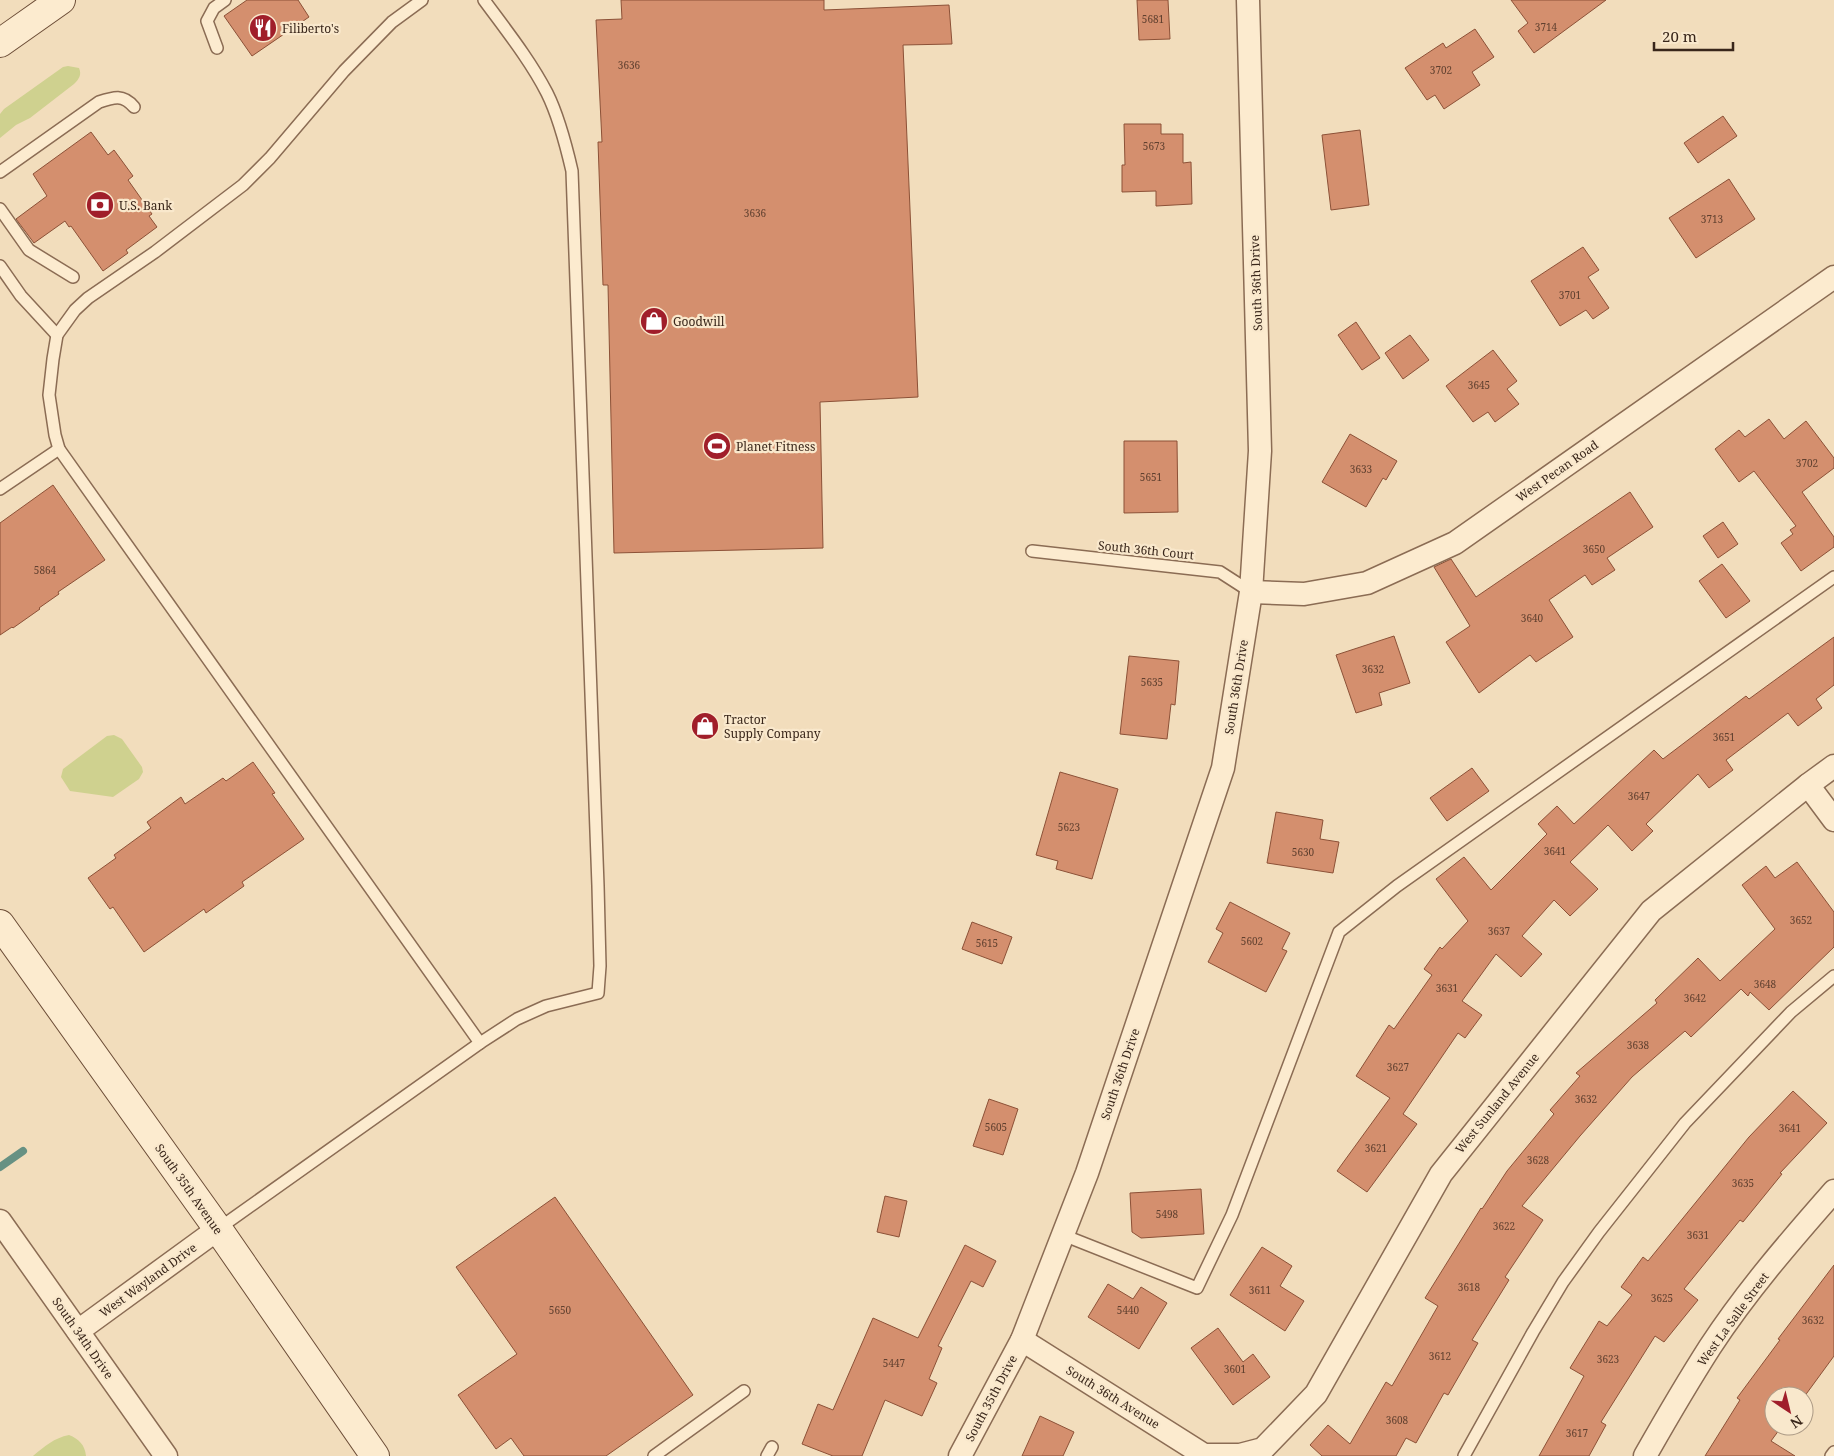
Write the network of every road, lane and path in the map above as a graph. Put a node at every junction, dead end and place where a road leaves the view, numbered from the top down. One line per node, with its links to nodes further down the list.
1 (61, 0): 6 (main road)
2 (225, 0): 7 (lane)
3 (422, 0): 14 (lane)
4 (484, 0): 25 (lane)
5 (1248, 0): 19 (street, South 36th Drive)
6 (0, 43)
7 (217, 48)
8 (134, 107): 9 (lane)
9 (0, 172)
10 (0, 209): 12 (lane)
11 (0, 266): 14 (lane)
12 (73, 277)
13 (1834, 277): 19 (street, West Pecan Road)
14 (57, 335): 15 (lane)
15 (59, 449): 16 (lane); 25 (lane)
16 (0, 489)
17 (1032, 551): 19 (lane, South 36th Court)
18 (1834, 577): 29 (lane)
19 (1251, 592): 29 (street, South 36th Drive)
20 (1834, 766): 21 (street, West Sunland Avenue)
21 (1808, 785): 22 (street); 34 (street, West Sunland Avenue)
22 (1834, 820)
23 (0, 924): 28 (main road, South 35th Avenue)
24 (1834, 976): 39 (lane)
25 (480, 1043): 28 (lane)
26 (1834, 1192): 40 (street, West La Salle Street)
27 (0, 1221): 30 (street, South 34th Drive)
28 (218, 1229): 30 (street, West Wayland Drive); 36 (main road, South 35th Avenue)
29 (1063, 1235): 31 (street, South 36th Drive)
30 (78, 1331): 35 (street, South 34th Drive)
31 (1022, 1340): 34 (street, South 36th Avenue); 38 (street, South 35th Drive)
32 (744, 1391): 37 (lane)
33 (1834, 1452): 41 (lane)
34 (1204, 1455)
35 (166, 1456)
36 (376, 1456)
37 (654, 1456)
38 (960, 1456)
39 (1464, 1456)
40 (1645, 1456)
41 (1831, 1456)

